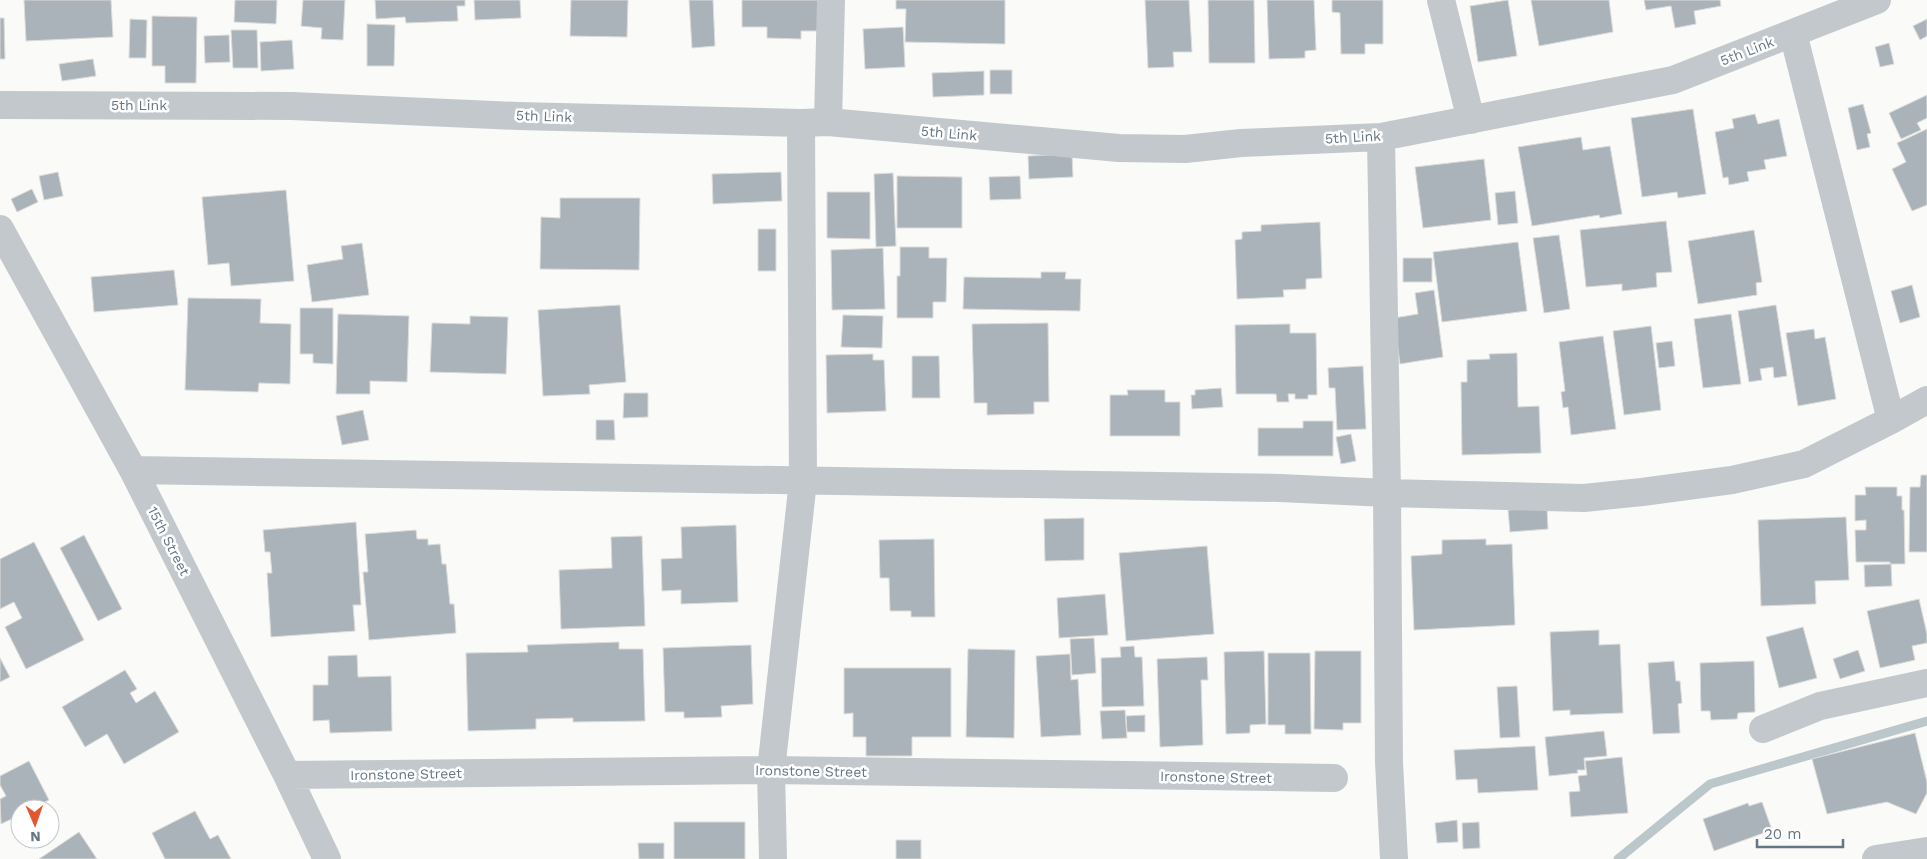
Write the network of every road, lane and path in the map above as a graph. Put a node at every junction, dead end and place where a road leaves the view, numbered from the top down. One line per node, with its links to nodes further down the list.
1 (831, 0): 7 (street)
2 (1440, 0): 6 (street)
3 (1876, 0): 4 (street, 5th Link)
4 (1793, 32): 6 (street, 5th Link); 12 (street)
5 (0, 105): 8 (street, 5th Link)
6 (1471, 120): 9 (street, 5th Link)
7 (828, 122): 8 (street, 5th Link); 9 (street, 5th Link)
8 (801, 123): 14 (street)
9 (1381, 136): 15 (street)
10 (0, 229): 13 (street, 15th Street)
11 (1927, 400): 12 (street)
12 (1891, 420): 15 (street)
13 (133, 470): 14 (street); 19 (street, 15th Street)
14 (803, 481): 15 (street); 18 (street)
15 (1387, 493): 24 (street)
16 (1927, 683): 17 (street)
17 (1763, 729)
18 (771, 770): 19 (street, Ironstone Street); 20 (street, Ironstone Street); 23 (street)
19 (288, 775): 22 (street, 15th Street)
20 (1334, 778)
21 (1927, 852): 25 (street)
22 (327, 859)
23 (773, 859)
24 (1394, 859)
25 (1879, 859)

